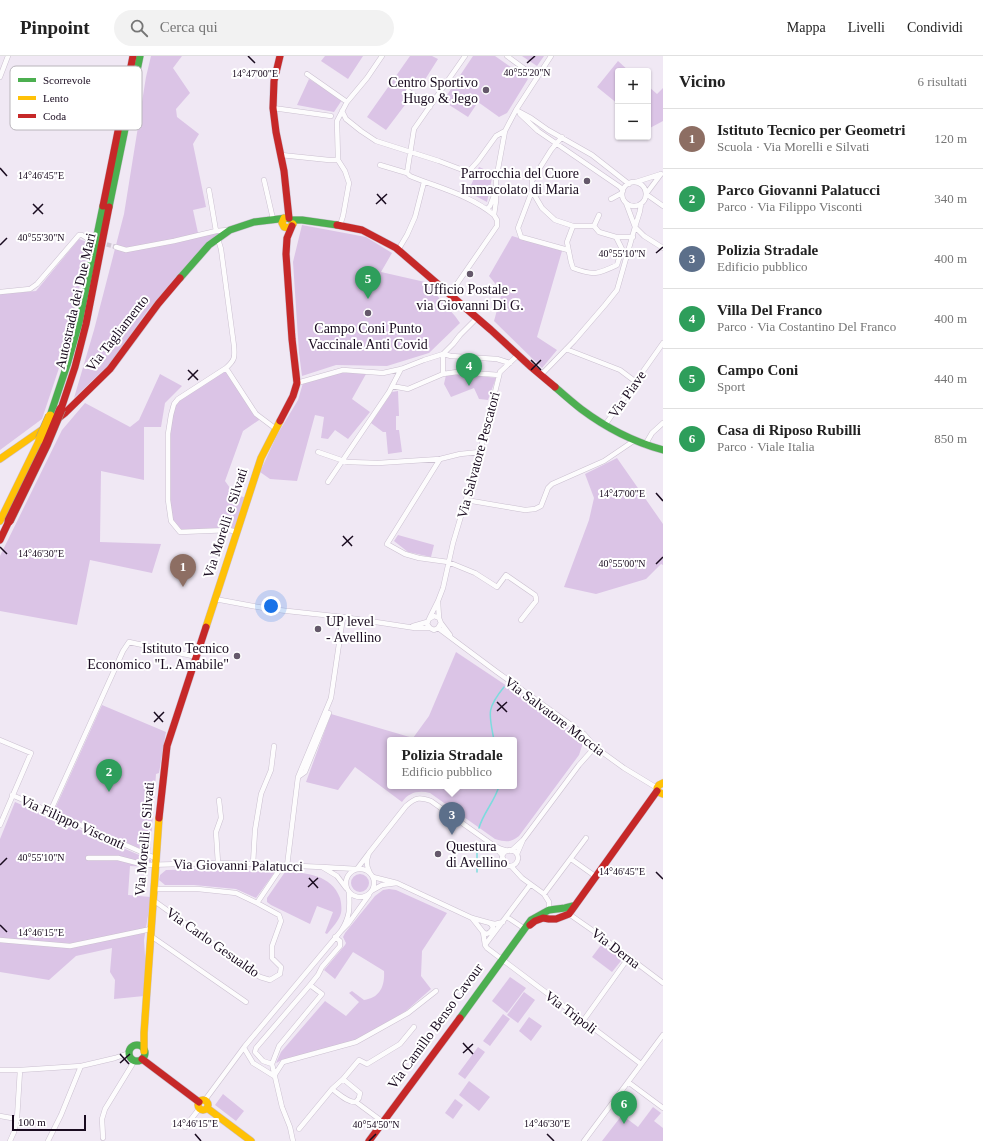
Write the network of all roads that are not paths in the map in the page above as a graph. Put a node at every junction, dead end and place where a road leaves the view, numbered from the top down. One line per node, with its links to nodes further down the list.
1 (8, 56): 12 (street)
2 (133, 56): 9 (main road, Autostrada dei Due Mari, bridge)
3 (140, 56): 10 (main road, Autostrada dei Due Mari, bridge)
4 (280, 56): 17 (main road, Via Morelli e Silvati)
5 (382, 56): 15 (street)
6 (465, 56): 16 (street)
7 (507, 56): 13 (street)
8 (552, 56): 13 (street)
9 (131, 66)
10 (138, 66)
11 (307, 74): 15 (street)
12 (0, 77)
13 (537, 78): 18 (street)
14 (408, 91): 16 (street)
15 (347, 102): 19 (street)
16 (430, 107): 26 (street)
17 (273, 108): 20 (street); 27 (main road, Via Morelli e Silvati)
18 (516, 110): 23 (street); 24 (street); 25 (street)
19 (342, 111): 26 (street); 29 (street)
20 (331, 116)
21 (118, 130): 93 (main road, Autostrada dei Due Mari, bridge)
22 (125, 130): 93 (main road, Autostrada dei Due Mari, bridge)
23 (505, 131): 26 (street); 39 (street)
24 (562, 137): 25 (street); 28 (street)
25 (557, 144): 30 (street); 40 (street)
26 (410, 152): 32 (street)
27 (280, 155): 29 (street); 51 (main road, Via Morelli e Silvati)
28 (592, 155): 30 (street); 37 (street)
29 (338, 160): 52 (street)
30 (584, 162): 41 (street)
31 (380, 165): 32 (street)
32 (407, 173): 35 (street)
33 (662, 174): 36 (street); 42 (street)
34 (264, 180): 50 (street)
35 (424, 182): 47 (street); 62 (street)
36 (636, 182): 37 (street); 42 (street)
37 (629, 184): 41 (street)
38 (209, 190): 56 (street)
39 (495, 190): 47 (street); 48 (street)
40 (532, 191): 53 (street); 63 (street)
41 (623, 192): 43 (street); 44 (street)
42 (646, 194): 45 (street); 46 (street)
43 (611, 199)
44 (626, 203): 45 (street); 55 (street)
45 (641, 204): 55 (street)
46 (663, 206)
47 (487, 209): 48 (street)
48 (494, 215): 65 (street)
49 (599, 215): 54 (street)
50 (273, 219): 51 (main road, Via Tagliamento); 56 (main road, Via Tagliamento)
51 (290, 222): 52 (main road); 78 (main road, Via Morelli e Silvati)
52 (340, 225): 62 (main road)
53 (573, 226): 54 (street); 63 (street)
54 (594, 226): 57 (street)
55 (636, 227): 58 (street); 61 (street)
56 (217, 235): 60 (street); 72 (street); 88 (main road, Via Tagliamento)
57 (616, 237): 58 (street); 63 (street)
58 (633, 237): 68 (street)
59 (88, 239): 64 (street)
60 (116, 247)
61 (663, 248)
62 (398, 250): 65 (main road)
63 (568, 250)
64 (0, 292)
65 (450, 294): 66 (main road)
66 (477, 318): 69 (street); 70 (main road)
67 (663, 343): 77 (street, Via Piave)
68 (566, 349): 76 (street); 77 (street)
69 (443, 354): 71 (street); 73 (street); 74 (street)
70 (518, 355): 71 (street, Via Salvatore Pescatori); 76 (main road)
71 (510, 362): 75 (street, Via Salvatore Pescatori)
72 (226, 368): 82 (street); 94 (street)
73 (400, 370): 78 (street); 79 (street)
74 (443, 374): 75 (street); 79 (street)
75 (499, 375): 87 (street, Via Salvatore Pescatori)
76 (541, 375): 81 (main road)
77 (636, 382): 81 (street, Via Piave)
78 (297, 383): 82 (main road, Via Morelli e Silvati)
79 (392, 386): 90 (street)
80 (663, 423): 84 (street)
81 (606, 424): 83 (main road)
82 (276, 429): 94 (main road, Via Morelli e Silvati)
83 (635, 440): 84 (main road); 92 (street)
84 (646, 445): 85 (main road)
85 (663, 450)
86 (318, 452): 90 (street)
87 (480, 452): 89 (street); 92 (street, Via Salvatore Pescatori)
88 (0, 459)
89 (440, 459): 90 (street); 96 (street)
90 (342, 460): 91 (street)
91 (328, 482)
92 (466, 500): 96 (street, Via Salvatore Pescatori)
93 (5, 521): 95 (main road, Autostrada dei Due Mari)
94 (237, 532): 97 (main road, Via Morelli e Silvati)
95 (0, 540)
96 (448, 562): 98 (street, Via Salvatore Pescatori); 102 (street)
97 (215, 600): 99 (street); 107 (main road, Via Morelli e Silvati)
98 (438, 600): 100 (street, Via Salvatore Pescatori); 101 (street, Via Salvatore Pescatori)
99 (343, 617): 105 (street); 112 (street)
100 (430, 617): 101 (street); 103 (street)
101 (439, 618): 104 (street)
102 (520, 620)
103 (427, 622): 105 (street); 106 (street)
104 (440, 625): 106 (street); 111 (street, Via Salvatore Moccia)
105 (410, 627): 106 (street)
106 (430, 628)
107 (196, 657): 116 (street); 127 (main road, Via Morelli e Silvati)
108 (328, 713): 112 (street)
109 (0, 740): 114 (street, Via Filippo Visconti)
110 (274, 746): 129 (street)
111 (595, 746): 113 (street, Via Salvatore Moccia); 119 (street)
112 (298, 777): 130 (street)
113 (661, 787): 135 (main road)
114 (12, 796): 116 (street, Via Filippo Visconti); 117 (street, Via Filippo Visconti)
115 (219, 800): 128 (street)
116 (50, 812): 127 (street, Via Filippo Visconti)
117 (0, 825)
118 (586, 838): 126 (street)
119 (523, 840): 121 (street); 123 (street)
120 (493, 845): 121 (street); 122 (street); 125 (street)
121 (510, 851): 123 (street); 125 (street)
122 (369, 853): 133 (street); 134 (street)
123 (517, 854): 131 (street)
124 (88, 858): 127 (street, Via Giovanni Palatucci)
125 (503, 859): 131 (street)
126 (571, 859): 135 (street); 141 (street)
127 (155, 861): 128 (street, Via Giovanni Palatucci); 138 (main road, Via Morelli e Silvati)
128 (218, 863): 129 (street, Via Giovanni Palatucci)
129 (254, 864): 130 (street, Via Giovanni Palatucci)
130 (285, 866): 132 (street, Via Giovanni Palatucci); 143 (street)
131 (511, 866): 137 (street)
132 (322, 867): 133 (street, Via Giovanni Palatucci); 139 (street, Via Giovanni Palatucci)
133 (357, 869): 134 (street); 139 (street)
134 (371, 875): 136 (street); 140 (street)
135 (595, 876): 144 (main road)
136 (397, 884): 140 (street); 147 (street)
137 (530, 884): 141 (street); 146 (street)
138 (154, 889): 142 (main road, Via Morelli e Silvati); 143 (street, Via Carlo Gesualdo)
139 (347, 890): 140 (street); 151 (street)
140 (371, 892): 151 (street)
141 (544, 894): 145 (street)
142 (153, 900): 143 (street, Via Carlo Gesualdo); 153 (main road, Via Morelli e Silvati)
143 (257, 903)
144 (571, 910): 145 (main road, Via Camillo Benso Cavour); 157 (street, Via Derna)
145 (549, 914): 150 (main road, Via Camillo Benso Cavour)
146 (507, 917): 148 (street); 150 (street)
147 (472, 918): 149 (street); 152 (street)
148 (503, 922): 149 (street); 156 (street)
149 (490, 923): 152 (street)
150 (525, 929): 158 (main road, Via Camillo Benso Cavour)
151 (341, 930): 154 (street)
152 (483, 932): 156 (street)
153 (151, 933): 155 (street); 162 (street); 167 (main road, Via Morelli e Silvati)
154 (335, 937): 160 (street); 166 (street)
155 (0, 940)
156 (485, 946): 158 (street)
157 (629, 958): 159 (street, Via Derna); 163 (street)
158 (502, 960): 163 (street, Via Tripoli); 182 (main road, Via Camillo Benso Cavour)
159 (663, 983)
160 (310, 985): 168 (street); 168 (street)
161 (436, 990): 173 (street)
162 (246, 1002)
163 (583, 1021): 169 (street, Via Tripoli)
164 (414, 1026): 174 (street)
165 (663, 1035): 169 (street)
166 (244, 1048): 173 (street); 178 (street)
167 (137, 1054): 170 (street); 178 (main road); 185 (street)
168 (272, 1064): 173 (street)
169 (641, 1064): 175 (street)
170 (81, 1066): 172 (street); 188 (street)
171 (0, 1070): 172 (street)
172 (20, 1070): 181 (street)
173 (274, 1076): 189 (street)
174 (343, 1079): 176 (street); 177 (street)
175 (628, 1082): 179 (street); 191 (street)
176 (332, 1089): 177 (street); 184 (street)
177 (356, 1102): 182 (street)
178 (202, 1104): 183 (street); 186 (main road)
179 (663, 1108)
180 (0, 1116): 181 (street)
181 (17, 1119): 187 (street)
182 (383, 1122): 190 (main road, Via Camillo Benso Cavour)
183 (185, 1127)
184 (299, 1128)
185 (103, 1138)
186 (247, 1140)
187 (10, 1141)
188 (48, 1141)
189 (292, 1141)
190 (369, 1141)
191 (584, 1141)

